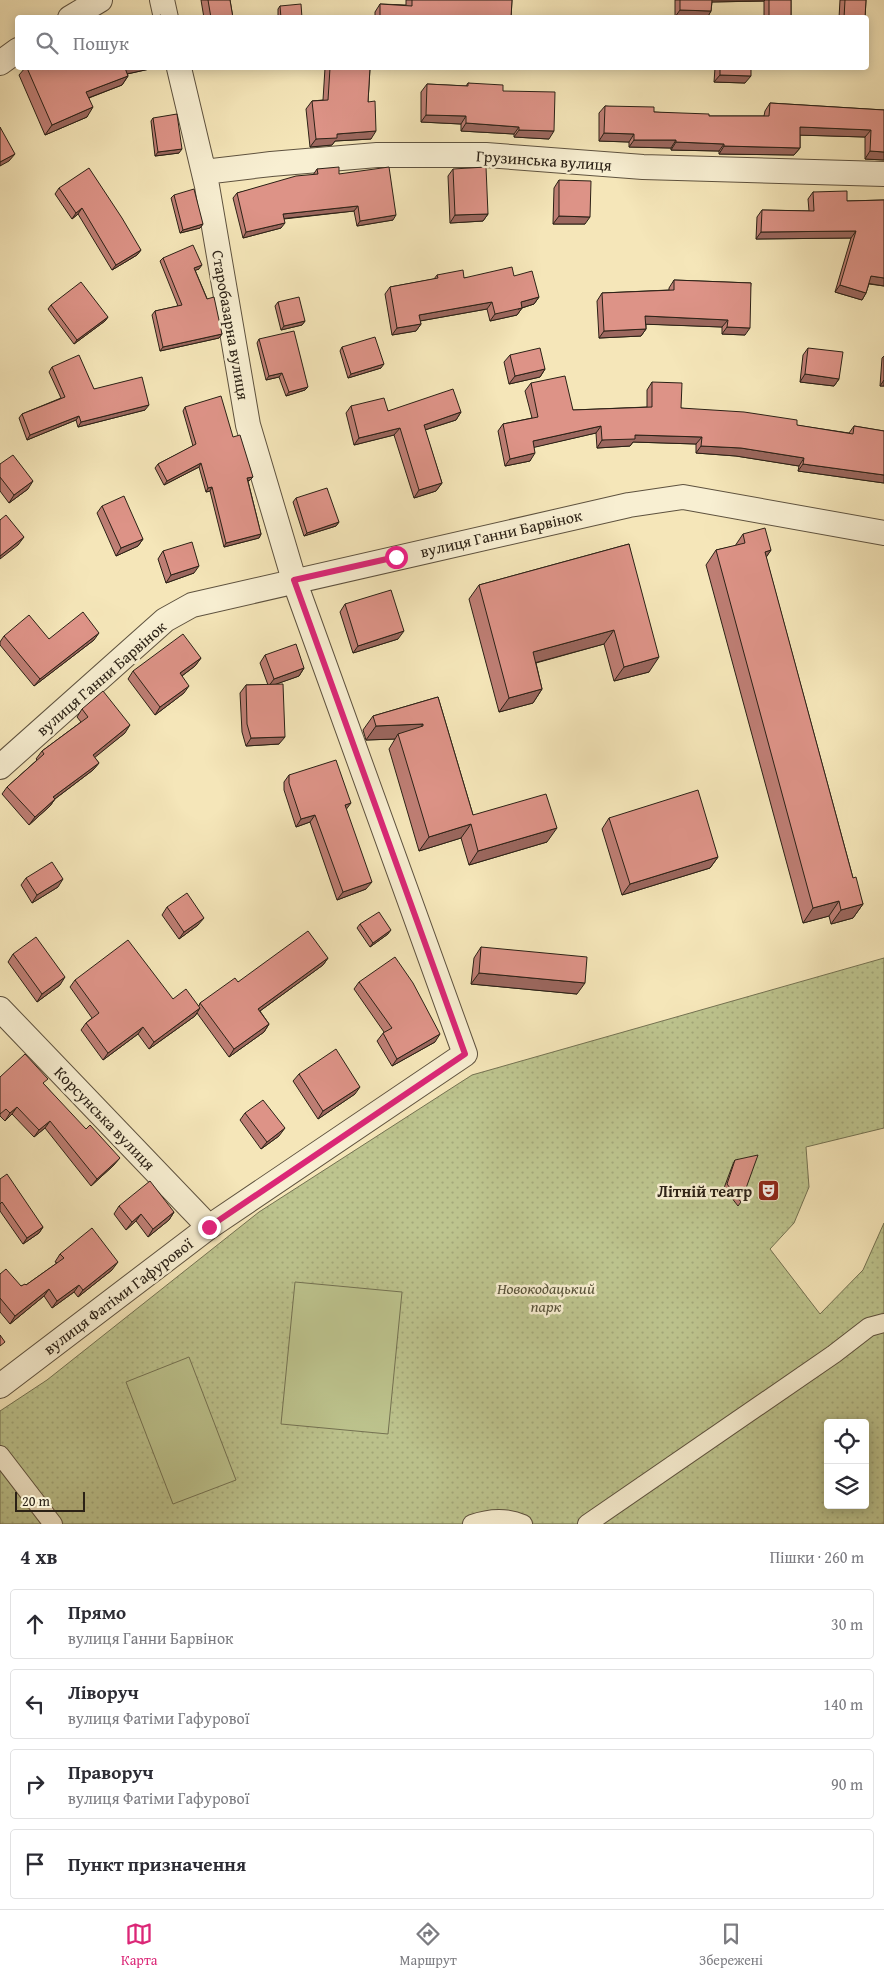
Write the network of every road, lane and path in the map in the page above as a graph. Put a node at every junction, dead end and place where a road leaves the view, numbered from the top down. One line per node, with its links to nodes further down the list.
1 (100, 0): 3 (street)
2 (162, 0): 4 (street)
3 (75, 15)
4 (165, 15)
5 (15, 52): 6 (street)
6 (0, 62)
7 (179, 70): 8 (street, Старобазарна вулиця)
8 (204, 172): 9 (street, Грузинська вулиця); 11 (street, Старобазарна вулиця)
9 (884, 174)
10 (884, 533): 11 (street, вулиця Ганни Барвінок)
11 (294, 580): 12 (street, вулиця Ганни Барвінок); 14 (street, вулиця Фатіми Гафурової)
12 (0, 767)
13 (0, 1009): 14 (street, Корсунська вулиця)
14 (209, 1227): 16 (street, вулиця Фатіми Гафурової)
15 (884, 1323): 21 (street)
16 (0, 1386)
17 (0, 1455): 18 (street)
18 (53, 1524)
19 (472, 1524): 20 (street)
20 (523, 1524)
21 (587, 1524)

